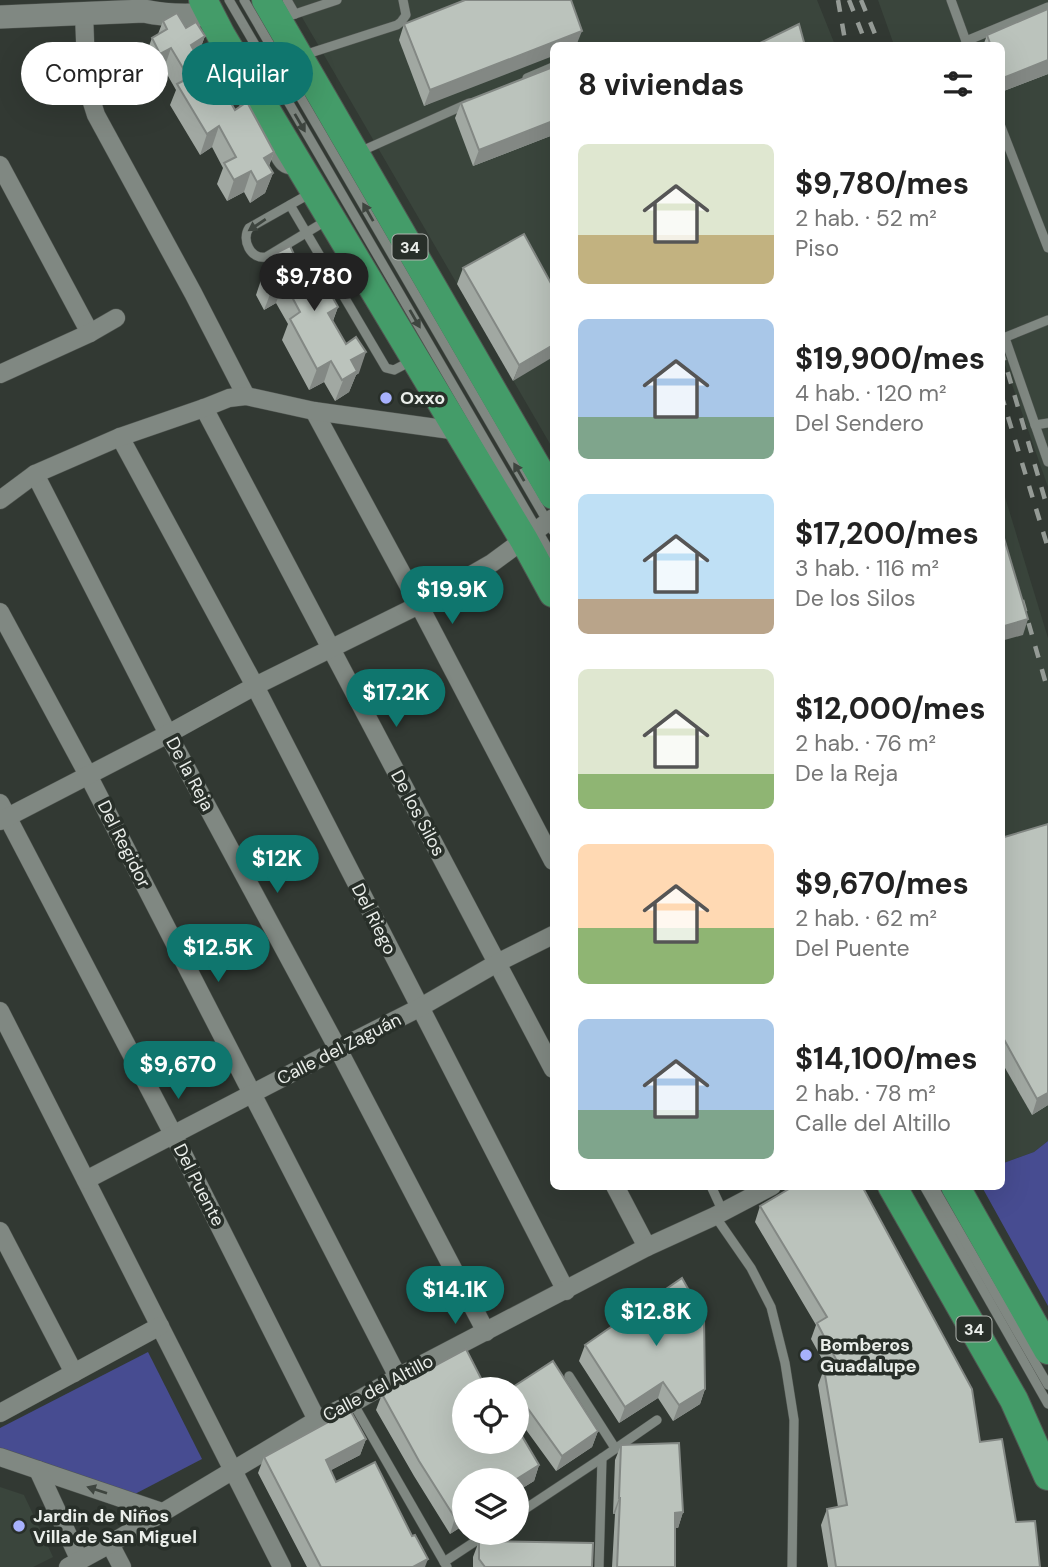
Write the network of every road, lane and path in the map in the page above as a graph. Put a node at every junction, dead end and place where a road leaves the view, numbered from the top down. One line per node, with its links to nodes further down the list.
1 (169, 0): 9 (street)
2 (244, 0): 49 (lane, one-way to 2)
3 (337, 0): 6 (lane)
4 (403, 0): 16 (lane)
5 (951, 0): 14 (lane)
6 (310, 4): 8 (lane)
7 (1048, 7): 15 (lane)
8 (281, 8): 13 (main road, 34)
9 (144, 11): 10 (street); 11 (street)
10 (216, 12): 21 (lane); 26 (main road); 49 (lane, one-way to 49)
11 (84, 14): 12 (street); 38 (street)
12 (0, 17)
13 (293, 42)
14 (967, 42)
15 (969, 42)
16 (313, 52)
17 (550, 67): 19 (lane)
18 (313, 81): 24 (main road, 34)
19 (516, 83)
20 (479, 99): 24 (lane)
21 (254, 121)
22 (261, 132): 26 (lane)
23 (1005, 137): 30 (lane)
24 (355, 153): 47 (main road, 34)
25 (0, 165): 33 (street)
26 (309, 180): 27 (lane); 28 (main road)
27 (290, 205): 29 (lane); 29 (lane, one-way to 29)
28 (331, 218): 29 (lane); 36 (main road)
29 (305, 233): 36 (lane)
30 (1048, 248)
31 (116, 318): 33 (street)
32 (1048, 320): 34 (lane)
33 (90, 334): 37 (street)
34 (1005, 338)
35 (1005, 344): 42 (lane)
36 (415, 358): 43 (main road)
37 (0, 374)
38 (246, 396): 39 (street); 40 (street)
39 (204, 408): 44 (street); 54 (street, De los Silos)
40 (314, 411): 43 (street); 52 (street)
41 (1048, 423): 42 (lane)
42 (1035, 425): 45 (lane)
43 (458, 431): 49 (main road)
44 (120, 437): 46 (street); 55 (street, Del Riego)
45 (1048, 462)
46 (35, 474): 48 (street); 56 (street, De la Reja)
47 (550, 490)
48 (0, 500)
49 (543, 528): 50 (lane); 51 (main road); 52 (street)
50 (550, 548)
51 (550, 574)
52 (419, 605): 54 (street); 59 (street)
53 (0, 612): 57 (street, Del Regidor)
54 (331, 648): 55 (street); 61 (street, De los Silos)
55 (255, 686): 56 (street); 62 (street, Del Riego)
56 (168, 734): 57 (street); 64 (street, De la Reja)
57 (88, 775): 58 (street); 66 (street, Del Regidor)
58 (2, 813): 67 (street, Del Puente)
59 (550, 855)
60 (550, 936): 61 (street, Calle del Zaguán)
61 (497, 963): 62 (street, Calle del Zaguán); 65 (street, De los Silos)
62 (419, 1008): 64 (street, Calle del Zaguán); 80 (street, Del Riego)
63 (0, 1011): 68 (street)
64 (338, 1049): 66 (street, Calle del Zaguán); 82 (street, De la Reja)
65 (550, 1063)
66 (253, 1093): 67 (street, Calle del Zaguán); 86 (street, Del Regidor)
67 (173, 1134): 68 (street, Calle del Zaguán); 91 (street, Del Puente)
68 (86, 1180): 81 (street)
69 (617, 1190): 79 (street)
70 (712, 1190): 77 (lane)
71 (764, 1190): 77 (street, Calle del Altillo)
72 (894, 1190): 99 (main road, 34)
73 (912, 1190): 93 (main road, 34)
74 (926, 1190): 89 (lane)
75 (935, 1190): 87 (lane)
76 (957, 1190): 83 (main road)
77 (719, 1214): 79 (street, Calle del Altillo); 109 (lane)
78 (0, 1231): 84 (street)
79 (647, 1247): 80 (street, Calle del Altillo)
80 (566, 1290): 82 (street, Calle del Altillo)
81 (160, 1326): 84 (street); 97 (street)
82 (486, 1332): 86 (street, Calle del Altillo)
83 (1048, 1350)
84 (74, 1373): 90 (street)
85 (569, 1376): 94 (lane)
86 (398, 1377): 88 (street, Calle del Altillo)
87 (1048, 1385)
88 (353, 1403): 91 (street, Calle del Altillo); 105 (lane)
89 (1048, 1404)
90 (0, 1413)
91 (317, 1420): 97 (street, Calle del Altillo)
92 (657, 1420): 94 (lane)
93 (1048, 1433)
94 (615, 1448): 96 (lane)
95 (0, 1457): 98 (street)
96 (602, 1458): 100 (lane); 108 (lane)
97 (233, 1469): 101 (street, Calle del Altillo); 107 (street)
98 (38, 1470): 101 (street, one-way to 98); 104 (street)
99 (1048, 1476)
100 (529, 1506)
101 (162, 1512): 102 (street, Calle del Altillo)
102 (110, 1544): 104 (street, Calle del Altillo); 106 (street)
103 (471, 1545): 105 (lane)
104 (74, 1564)
105 (445, 1564)
106 (122, 1567)
107 (282, 1567)
108 (599, 1567)
109 (792, 1567)

